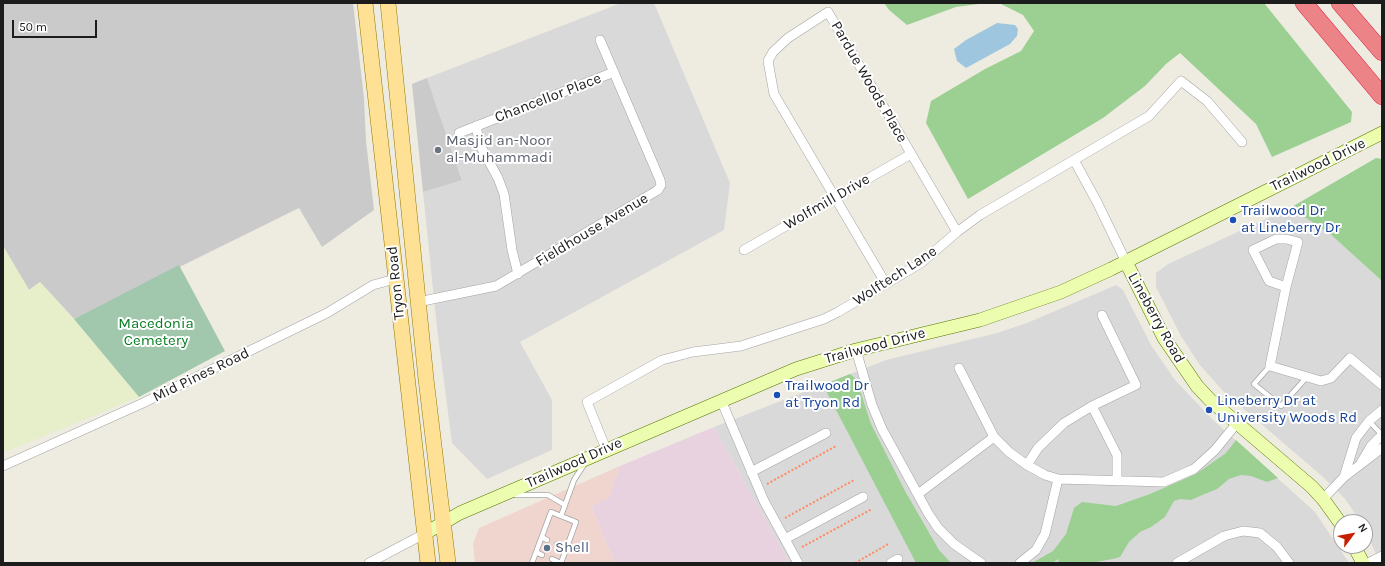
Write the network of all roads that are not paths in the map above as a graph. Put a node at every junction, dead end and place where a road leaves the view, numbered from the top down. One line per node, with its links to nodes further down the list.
1 (365, 3): 20 (main road, Tryon Road)
2 (388, 3): 23 (main road, Tryon Road)
3 (1304, 3): 8 (highway)
4 (1342, 6): 6 (highway)
5 (600, 40): 7 (street, Fieldhouse Avenue)
6 (1382, 52)
7 (614, 72): 9 (street, Chancellor Place); 19 (street, Fieldhouse Avenue)
8 (1382, 96)
9 (476, 126): 10 (street, Chancellor Place); 19 (street)
10 (460, 132)
11 (1382, 133): 18 (street, Trailwood Drive)
12 (1242, 142): 14 (street, Wolftech Lane)
13 (910, 154): 15 (street, Wolfmill Drive); 15 (street, Pardue Woods Place); 16 (street, Pardue Woods Place)
14 (1074, 160): 16 (street, Wolftech Lane); 18 (street)
15 (835, 198): 17 (street, Wolfmill Drive); 21 (street, Pardue Woods Place)
16 (957, 232): 21 (street, Wolftech Lane)
17 (744, 250)
18 (1126, 262): 25 (street, Trailwood Drive); 34 (street, Lineberry Road)
19 (518, 274): 23 (street, Fieldhouse Avenue)
20 (395, 279): 43 (street, Mid Pines Road); 56 (main road, Tryon Road)
21 (886, 284): 39 (street, Wolftech Lane)
22 (1286, 287): 22 (street); 26 (street)
23 (418, 302): 55 (main road, Tryon Road)
24 (1102, 315): 31 (street)
25 (856, 350): 30 (street, Trailwood Drive); 48 (street)
26 (1270, 366): 28 (street); 28 (lane)
27 (959, 368): 37 (street)
28 (1306, 378): 29 (street)
29 (1382, 385)
30 (721, 400): 39 (street, Trailwood Drive); 44 (street)
31 (1092, 406): 42 (street); 47 (street)
32 (1382, 410): 33 (street)
33 (1369, 421): 36 (lane); 45 (street)
34 (1237, 423): 47 (street); 51 (street, Lineberry Road)
35 (826, 433): 44 (street)
36 (1382, 435): 41 (street)
37 (994, 437): 42 (street); 48 (street)
38 (1382, 448): 41 (street)
39 (606, 449): 40 (street, Trailwood Drive)
40 (587, 458): 49 (street, Trailwood Drive); 52 (lane)
41 (1360, 464): 45 (street)
42 (1027, 465): 46 (street)
43 (3, 466)
44 (751, 472): 58 (street)
45 (1344, 477): 51 (street)
46 (1058, 479): 47 (street); 74 (street)
47 (1117, 481)
48 (918, 494): 73 (street)
49 (501, 495): 52 (lane); 55 (street, Trailwood Drive)
50 (863, 496): 58 (street)
51 (1324, 499): 53 (street, Lineberry Road)
52 (565, 505): 54 (lane)
53 (1334, 514)
54 (561, 516): 57 (lane); 61 (lane)
55 (443, 523): 56 (street, Trailwood Drive); 69 (main road, Tryon Road)
56 (424, 534): 67 (street, Trailwood Drive); 68 (main road, Tryon Road)
57 (542, 537): 59 (lane); 62 (lane)
58 (785, 539): 72 (street)
59 (547, 540)
60 (557, 544): 61 (lane)
61 (566, 548): 71 (lane)
62 (536, 552): 64 (lane); 70 (lane)
63 (1358, 554): 77 (street)
64 (542, 555)
65 (1382, 556): 78 (street)
66 (552, 559): 71 (lane)
67 (369, 563)
68 (428, 563)
69 (448, 563)
70 (532, 563)
71 (560, 563)
72 (798, 563)
73 (981, 563)
74 (1020, 563)
75 (1177, 563): 76 (street)
76 (1289, 563)
77 (1363, 563)
78 (1368, 563)

